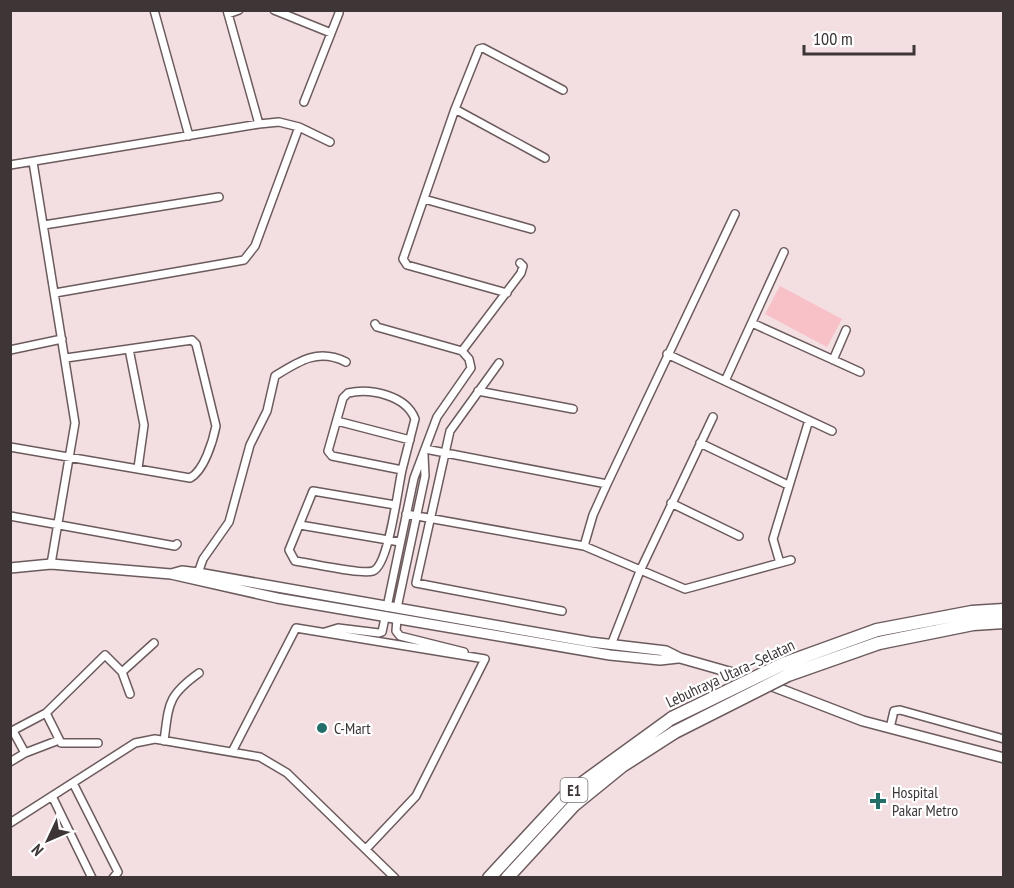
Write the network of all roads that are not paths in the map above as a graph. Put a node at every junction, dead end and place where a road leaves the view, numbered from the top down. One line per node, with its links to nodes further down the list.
1 (154, 10): 12 (street)
2 (240, 10): 4 (street)
3 (274, 10): 6 (street)
4 (228, 12): 10 (street)
5 (339, 13): 6 (street)
6 (331, 33): 8 (street)
7 (563, 90): 9 (street)
8 (304, 102)
9 (455, 109): 14 (street); 18 (street)
10 (259, 124): 11 (street); 12 (street)
11 (299, 127): 13 (street); 24 (street)
12 (189, 136): 15 (street)
13 (330, 142)
14 (545, 158)
15 (33, 162): 16 (street); 20 (street)
16 (10, 165)
17 (219, 197): 20 (street)
18 (424, 199): 21 (street); 25 (street)
19 (735, 214): 33 (street)
20 (44, 225): 24 (street)
21 (531, 229)
22 (784, 252): 26 (street)
23 (520, 263): 25 (street)
24 (55, 293): 29 (street)
25 (507, 293): 32 (street)
26 (752, 323): 35 (street); 39 (street)
27 (375, 324): 32 (street)
28 (846, 330): 35 (street)
29 (62, 339): 31 (street); 34 (street)
30 (129, 349): 34 (street); 52 (street); 52 (street)
31 (10, 350)
32 (462, 351): 49 (street)
33 (668, 354): 39 (street); 54 (street)
34 (66, 358): 51 (street)
35 (832, 360): 38 (street)
36 (346, 362): 74 (street)
37 (499, 363): 40 (street)
38 (860, 372)
39 (725, 381): 43 (street)
40 (478, 391): 41 (street); 50 (street)
41 (573, 409)
42 (712, 417): 47 (street)
43 (809, 420): 45 (street); 55 (street)
44 (337, 421): 46 (street); 46 (street); 53 (street)
45 (832, 431)
46 (410, 440): 53 (street)
47 (700, 443): 55 (street); 56 (street)
48 (10, 447): 51 (street)
49 (424, 452): 50 (street); 58 (street); 60 (street)
50 (445, 454): 54 (street); 61 (street)
51 (69, 457): 52 (street); 62 (street)
52 (138, 468)
53 (402, 470): 57 (street)
54 (607, 484): 68 (street)
55 (788, 485): 70 (street)
56 (671, 503): 64 (street); 73 (street)
57 (395, 505): 63 (street); 65 (street)
58 (406, 514): 60 (street); 66 (street)
59 (10, 516): 62 (street)
60 (417, 516): 61 (street); 77 (street)
61 (430, 518): 68 (street); 79 (street)
62 (58, 524): 67 (street); 71 (street)
63 (300, 525): 65 (street); 65 (street)
64 (739, 536)
65 (388, 540): 66 (street)
66 (400, 542): 76 (street)
67 (177, 544)
68 (584, 546): 73 (street)
69 (791, 560): 70 (street)
70 (780, 563): 73 (street)
71 (51, 564): 72 (main road); 75 (main road)
72 (10, 568)
73 (640, 571): 86 (street)
74 (198, 573): 75 (main road); 76 (main road)
75 (171, 574): 80 (main road)
76 (387, 607): 77 (main road); 80 (main road)
77 (397, 609): 81 (main road); 86 (main road)
78 (1004, 610): 84 (highway, Lebuhraya Utara–Selatan / E1)
79 (562, 611)
80 (386, 618): 81 (main road); 83 (street)
81 (397, 619): 87 (street); 88 (main road)
82 (1004, 622): 84 (highway, Lebuhraya Utara–Selatan / E1)
83 (322, 632): 87 (street); 99 (street)
84 (878, 637): 110 (highway, Lebuhraya Utara–Selatan / E1, bridge); 111 (highway, Lebuhraya Utara–Selatan / E1, bridge)
85 (154, 643): 89 (street)
86 (611, 645): 88 (main road)
87 (470, 656): 106 (street)
88 (680, 658): 93 (main road)
89 (122, 672): 91 (street); 92 (street)
90 (199, 673): 97 (street)
91 (130, 694)
92 (46, 713): 94 (street); 96 (street)
93 (890, 728): 95 (street); 101 (main road)
94 (12, 731): 100 (street)
95 (1004, 739)
96 (59, 740): 98 (street); 100 (street)
97 (164, 741): 99 (street); 103 (street)
98 (98, 743)
99 (233, 750): 106 (street)
100 (25, 753): 102 (street)
101 (1004, 758)
102 (10, 762)
103 (74, 783): 104 (street); 108 (street)
104 (52, 796): 105 (street); 107 (street)
105 (10, 823)
106 (366, 849): 109 (street)
107 (92, 878)
108 (113, 878)
109 (395, 878)
110 (489, 878)
111 (507, 878)

